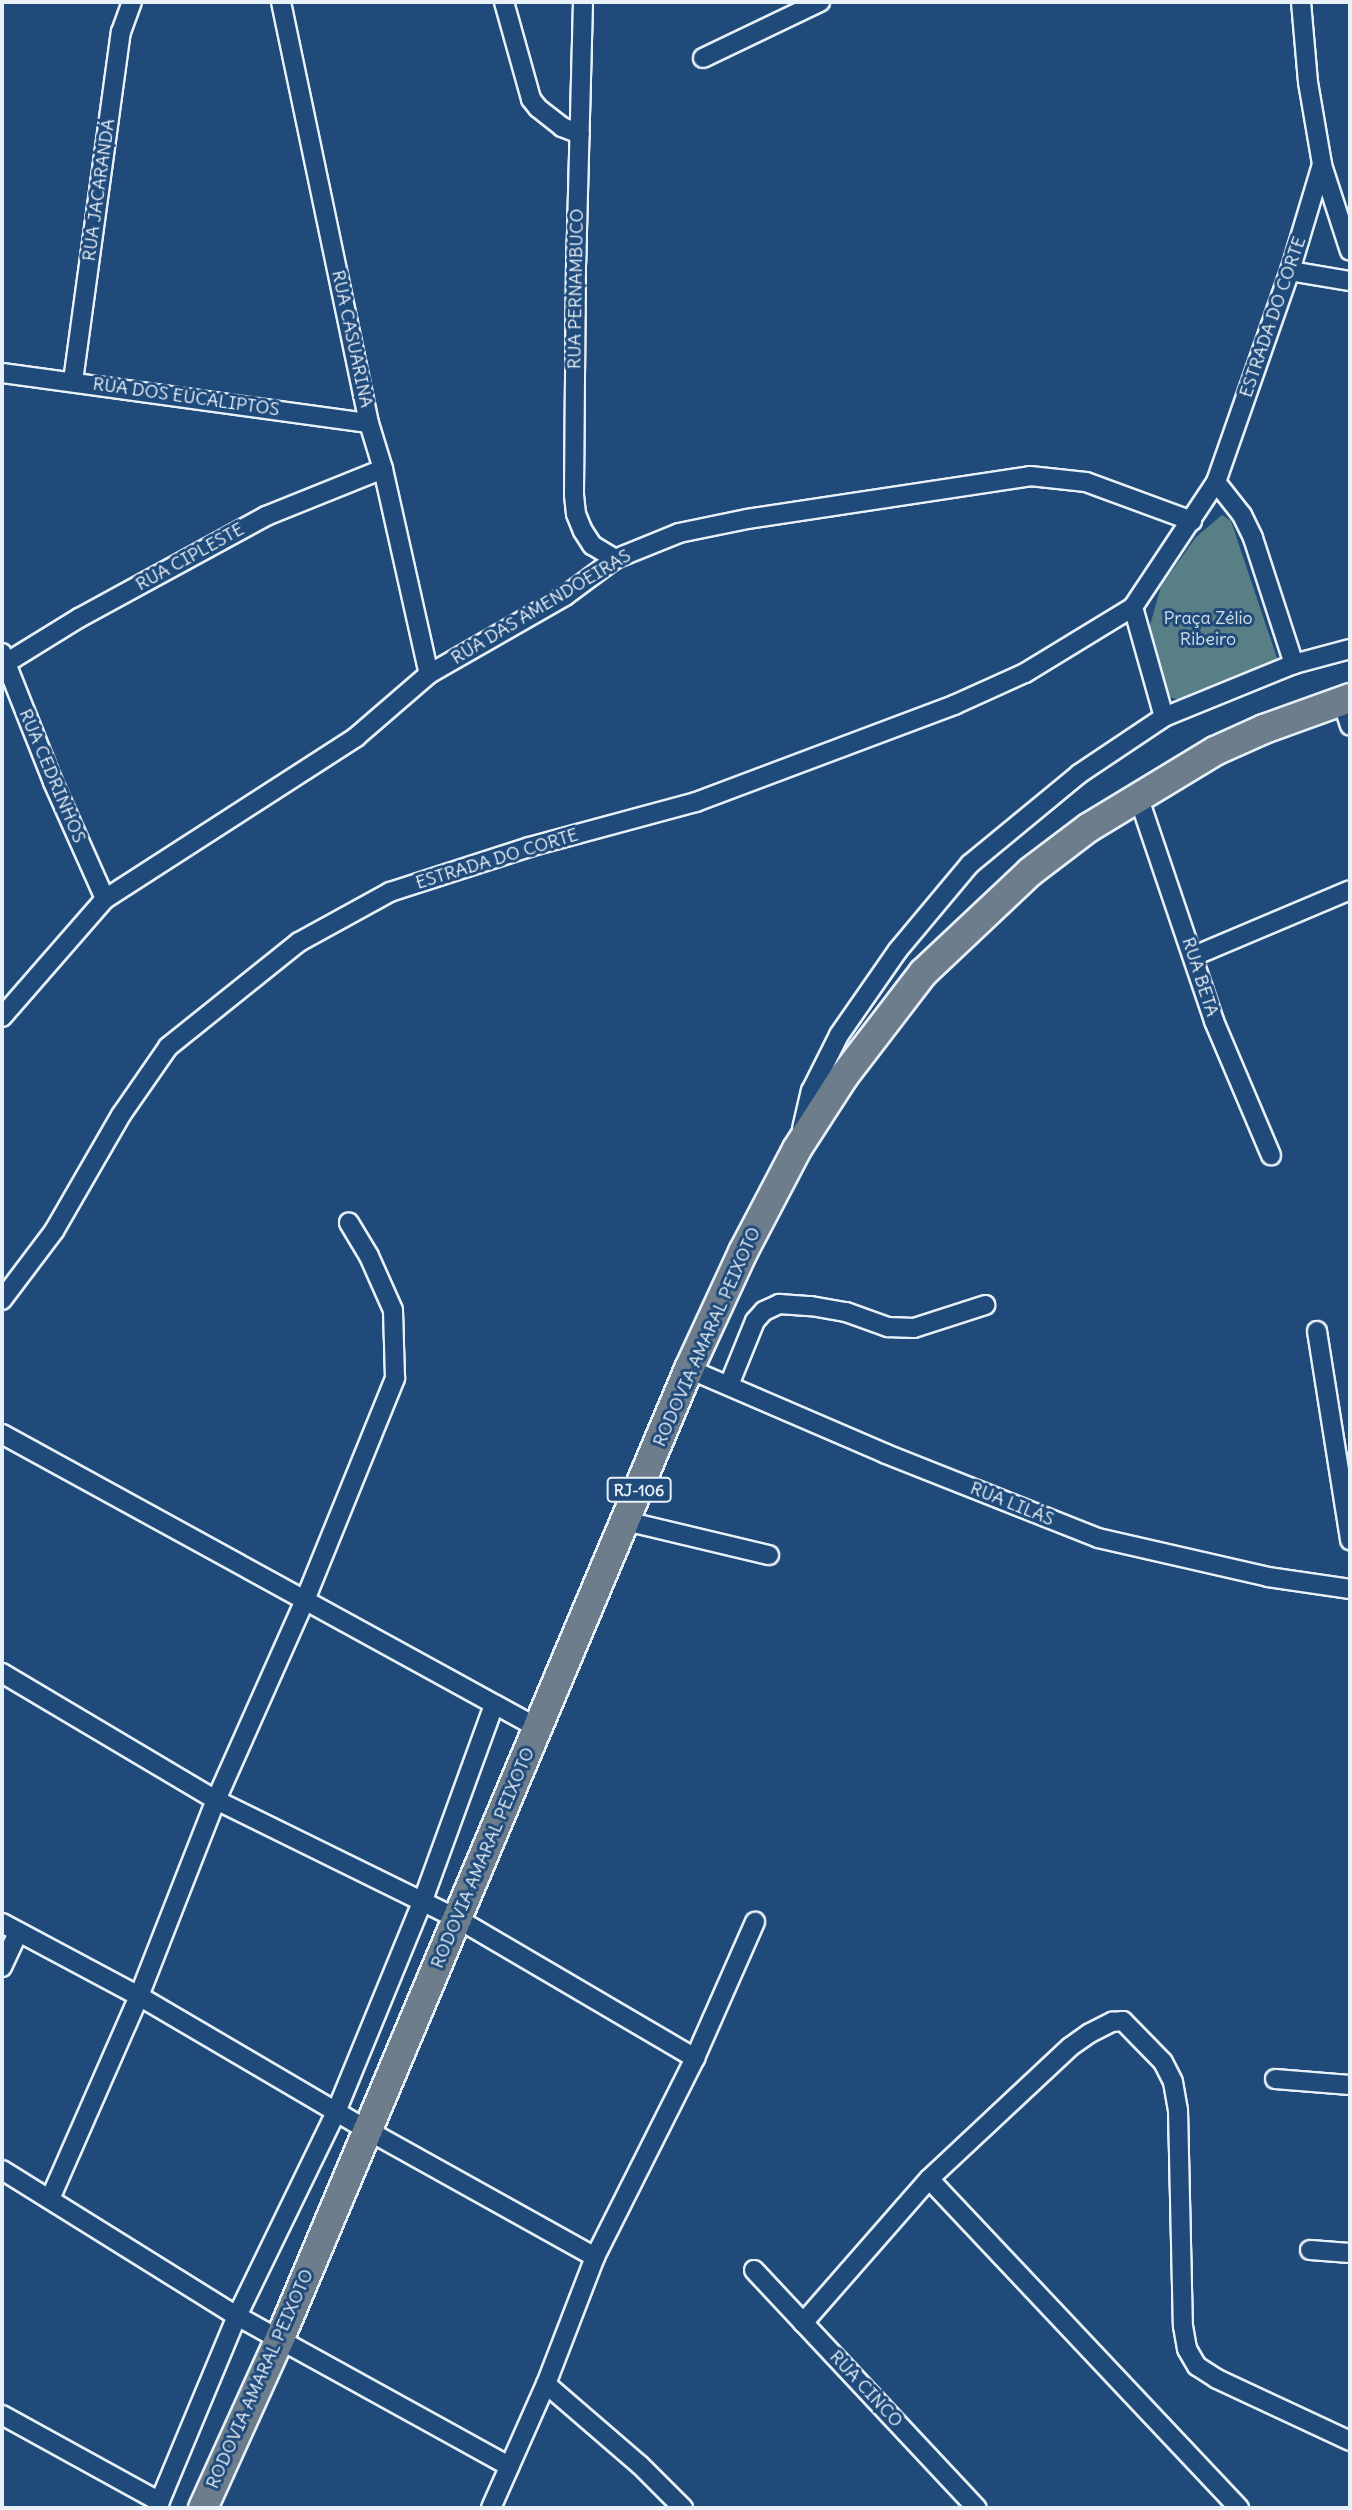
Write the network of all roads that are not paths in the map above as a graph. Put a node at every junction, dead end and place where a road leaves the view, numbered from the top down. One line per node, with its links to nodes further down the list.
1 (132, 2): 14 (street, RUA JACARANDÁ)
2 (281, 2): 15 (street, RUA CASUARINA)
3 (504, 2): 8 (street)
4 (583, 2): 8 (street, RUA PERNAMBUCO)
5 (820, 2): 7 (street)
6 (1301, 2): 9 (street, ESTRADA DO CORTE)
7 (703, 58)
8 (580, 134): 19 (street, RUA PERNAMBUCO)
9 (1322, 164): 10 (street); 11 (street, ESTRADA DO CORTE)
10 (1350, 251)
11 (1290, 271): 12 (street); 17 (street, ESTRADA DO CORTE)
12 (1350, 281)
13 (2, 373): 14 (street, RUA DOS EUCALIPTOS)
14 (73, 381): 15 (street, RUA DOS EUCALIPTOS)
15 (369, 423): 16 (street, RUA CASUARINA)
16 (383, 469): 22 (street, RUA CIPLESTE); 24 (street, RUA CASUARINA)
17 (1216, 482): 18 (street, ESTRADA DO CORTE); 23 (street)
18 (1192, 521): 19 (street, RUA DAS AMENDOEIRAS); 20 (street, ESTRADA DO CORTE)
19 (615, 559): 24 (street, RUA DAS AMENDOEIRAS)
20 (1133, 607): 26 (street); 35 (street, ESTRADA DO CORTE)
21 (1350, 649): 23 (street)
22 (4, 658): 29 (street, RUA CEDRINHOS)
23 (1294, 664): 26 (street)
24 (429, 674): 29 (street, RUA DAS AMENDOEIRAS)
25 (1348, 708): 27 (highway, RODOVIA AMARAL PEIXOTO / RJ-106)
26 (1164, 717): 32 (street)
27 (1138, 796): 30 (street, RUA BETA); 32 (highway, RODOVIA AMARAL PEIXOTO / RJ-106)
28 (1350, 890): 30 (street)
29 (105, 899): 31 (street, RUA DAS AMENDOEIRAS)
30 (1194, 956): 33 (street, RUA BETA)
31 (2, 1017)
32 (797, 1149): 38 (highway, RODOVIA AMARAL PEIXOTO / RJ-106)
33 (1270, 1155)
34 (349, 1223): 45 (street)
35 (2, 1300)
36 (985, 1305): 39 (street)
37 (1317, 1331): 42 (street)
38 (689, 1368): 39 (street, RUA LILÁS); 41 (highway, RODOVIA AMARAL PEIXOTO / RJ-106)
39 (729, 1385): 44 (street, RUA LILÁS)
40 (2, 1434): 45 (street)
41 (626, 1521): 43 (street); 48 (highway, RODOVIA AMARAL PEIXOTO / RJ-106)
42 (1350, 1540)
43 (769, 1555)
44 (1350, 1588)
45 (305, 1600): 47 (street); 49 (street)
46 (2, 1673): 49 (street)
47 (494, 1705): 48 (street); 50 (street)
48 (538, 1727): 51 (highway, RODOVIA AMARAL PEIXOTO / RJ-106)
49 (216, 1800): 50 (street); 56 (street)
50 (423, 1900): 51 (street); 60 (street)
51 (458, 1919): 57 (street); 61 (highway, RODOVIA AMARAL PEIXOTO / RJ-106)
52 (755, 1922): 57 (street)
53 (2, 1923): 54 (street)
54 (18, 1933): 55 (street); 56 (street)
55 (2, 1967)
56 (139, 1996): 60 (street); 64 (street)
57 (695, 2058): 67 (street)
58 (1275, 2079): 59 (street)
59 (1350, 2085)
60 (336, 2112): 61 (street); 69 (street)
61 (367, 2130): 67 (street); 71 (highway, RODOVIA AMARAL PEIXOTO / RJ-106)
62 (2, 2170): 64 (street)
63 (929, 2179): 70 (street); 74 (street); 81 (street)
64 (50, 2199): 69 (street)
65 (1310, 2250): 66 (street)
66 (1350, 2253)
67 (595, 2257): 72 (street)
68 (754, 2270): 70 (street, RUA CINCO)
69 (237, 2316): 71 (street); 76 (street)
70 (803, 2323): 80 (street, RUA CINCO)
71 (280, 2338): 75 (street); 77 (highway, RODOVIA AMARAL PEIXOTO / RJ-106)
72 (546, 2384): 75 (street); 79 (street)
73 (2, 2415): 76 (street)
74 (1350, 2441)
75 (509, 2466): 78 (street)
76 (159, 2505)
77 (203, 2508)
78 (491, 2508)
79 (683, 2508)
80 (977, 2508)
81 (1239, 2508)

